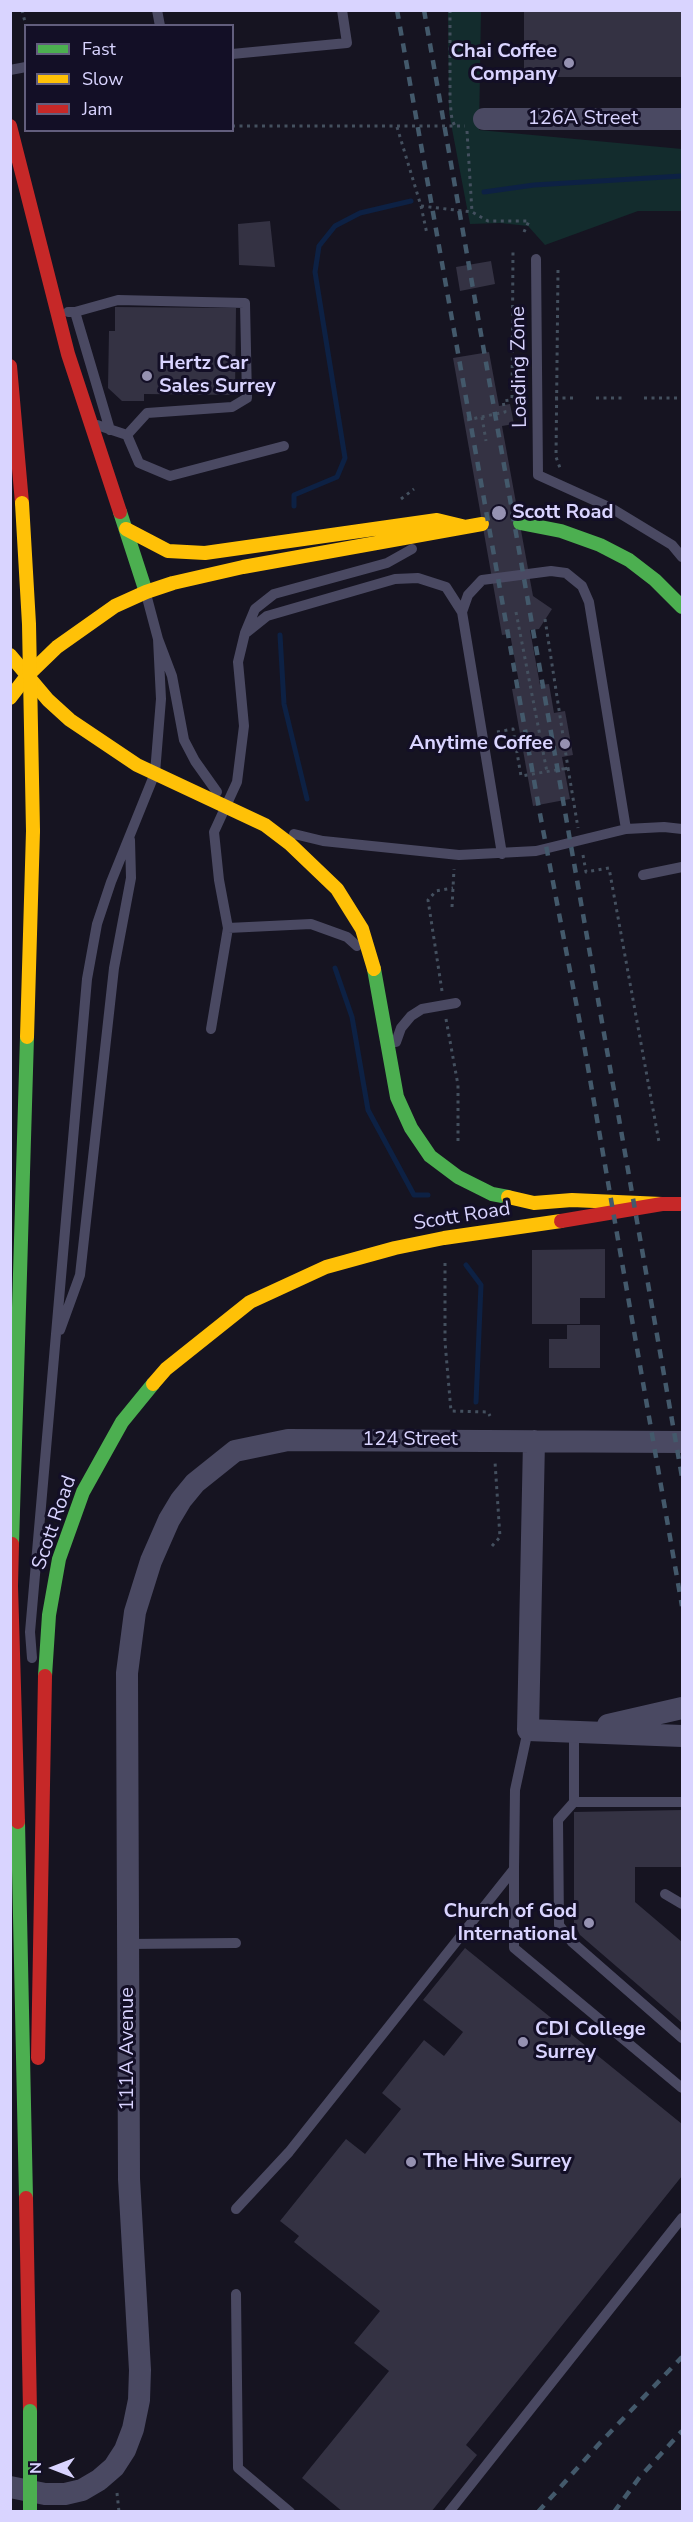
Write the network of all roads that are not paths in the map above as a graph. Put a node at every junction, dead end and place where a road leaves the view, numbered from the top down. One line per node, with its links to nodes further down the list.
1 (342, 10): 2 (lane)
2 (234, 54)
3 (682, 119): 4 (street, 126A Street)
4 (475, 124)
5 (10, 126): 7 (main road)
6 (536, 259): 19 (lane, Loading Zone)
7 (57, 312): 8 (lane); 10 (main road)
8 (75, 312): 11 (lane); 12 (lane)
9 (10, 366): 67 (main road, bridge)
10 (90, 423): 11 (lane); 17 (main road)
11 (110, 430): 12 (lane)
12 (127, 435): 13 (lane)
13 (284, 446)
14 (482, 524): 16 (main road)
15 (520, 524): 21 (main road)
16 (466, 526): 17 (main road); 18 (main road)
17 (126, 530): 20 (main road)
18 (447, 530): 20 (main road); 23 (lane)
19 (682, 557)
20 (146, 592): 24 (lane); 26 (main road)
21 (682, 608)
22 (462, 612): 23 (lane); 31 (lane); 34 (lane)
23 (246, 633): 29 (lane)
24 (158, 639): 28 (lane); 29 (lane)
25 (10, 655): 26 (main road)
26 (26, 677): 27 (main road); 28 (main road)
27 (10, 698)
28 (154, 773): 29 (main road); 33 (lane)
29 (227, 807): 30 (main road); 37 (lane)
30 (265, 825): 34 (lane); 38 (main road)
31 (626, 829): 32 (lane); 34 (lane)
32 (682, 829)
33 (130, 837): 44 (lane); 44 (lane)
34 (502, 854)
35 (682, 867): 36 (lane)
36 (643, 874)
37 (228, 928): 38 (lane); 40 (lane)
38 (373, 960): 41 (main road)
39 (456, 1003): 41 (lane)
40 (211, 1029)
41 (389, 1061): 42 (main road)
42 (662, 1204): 43 (main road, Scott Road); 56 (main road, Scott Road)
43 (682, 1204)
44 (55, 1345): 48 (lane)
45 (534, 1441): 46 (street, 124 Street); 47 (street, 124 Street); 51 (street)
46 (682, 1442)
47 (169, 1520): 61 (street, 111A Avenue)
48 (33, 1667)
49 (33, 1679): 56 (lane)
50 (682, 1708): 52 (street)
51 (528, 1730): 52 (street); 57 (lane)
52 (577, 1732): 53 (street); 54 (lane)
53 (682, 1738)
54 (574, 1802): 55 (lane); 62 (lane)
55 (682, 1802)
56 (43, 1820): 67 (main road, Scott Road)
57 (514, 1869): 63 (lane); 64 (lane)
58 (665, 1894): 59 (lane)
59 (682, 1904)
60 (236, 1943): 61 (lane)
61 (128, 1944): 68 (street, 111A Avenue)
62 (682, 2038)
63 (682, 2088)
64 (236, 2209)
65 (682, 2218): 71 (lane)
66 (236, 2294): 70 (lane)
67 (30, 2411): 69 (main road, bridge)
68 (10, 2487)
69 (30, 2511)
70 (290, 2511)
71 (449, 2511)

